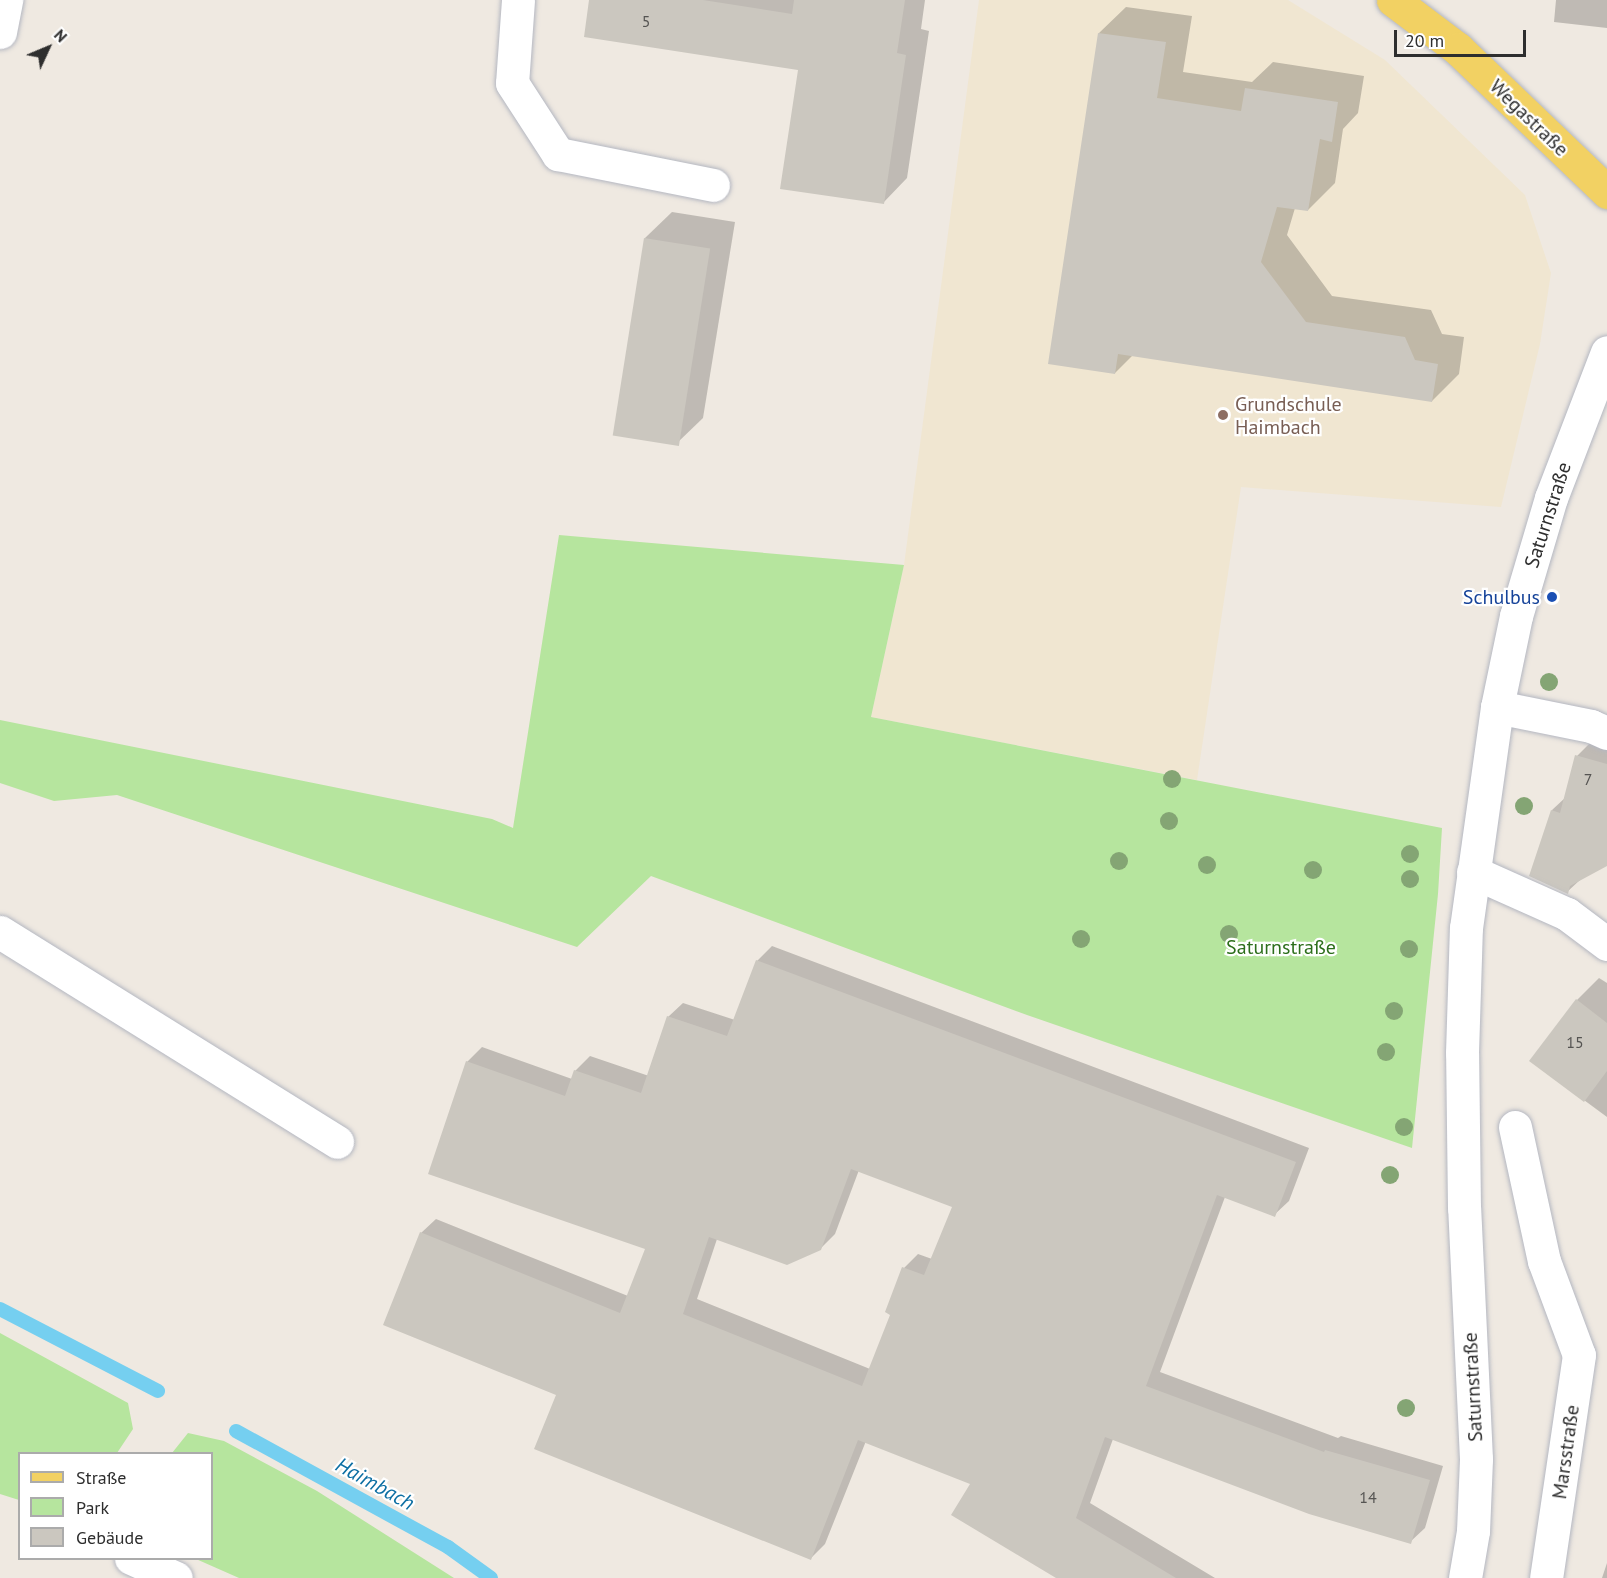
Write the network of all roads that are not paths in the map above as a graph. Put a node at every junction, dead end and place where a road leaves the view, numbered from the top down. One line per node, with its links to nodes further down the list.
1 (6, 0): 4 (street)
2 (518, 0): 5 (street)
3 (1393, 0): 6 (main road, Wegastraße)
4 (0, 32)
5 (713, 185)
6 (1607, 192)
7 (1607, 351): 8 (street, Saturnstraße)
8 (1497, 707): 9 (street); 10 (street, Saturnstraße)
9 (1607, 733)
10 (1473, 872): 12 (street); 18 (street, Saturnstraße)
11 (0, 932): 14 (street)
12 (1607, 944)
13 (1515, 1127): 15 (street)
14 (337, 1142)
15 (1593, 1358): 19 (street, Marsstraße)
16 (136, 1560): 17 (street)
17 (176, 1578)
18 (1465, 1578)
19 (1546, 1578)

